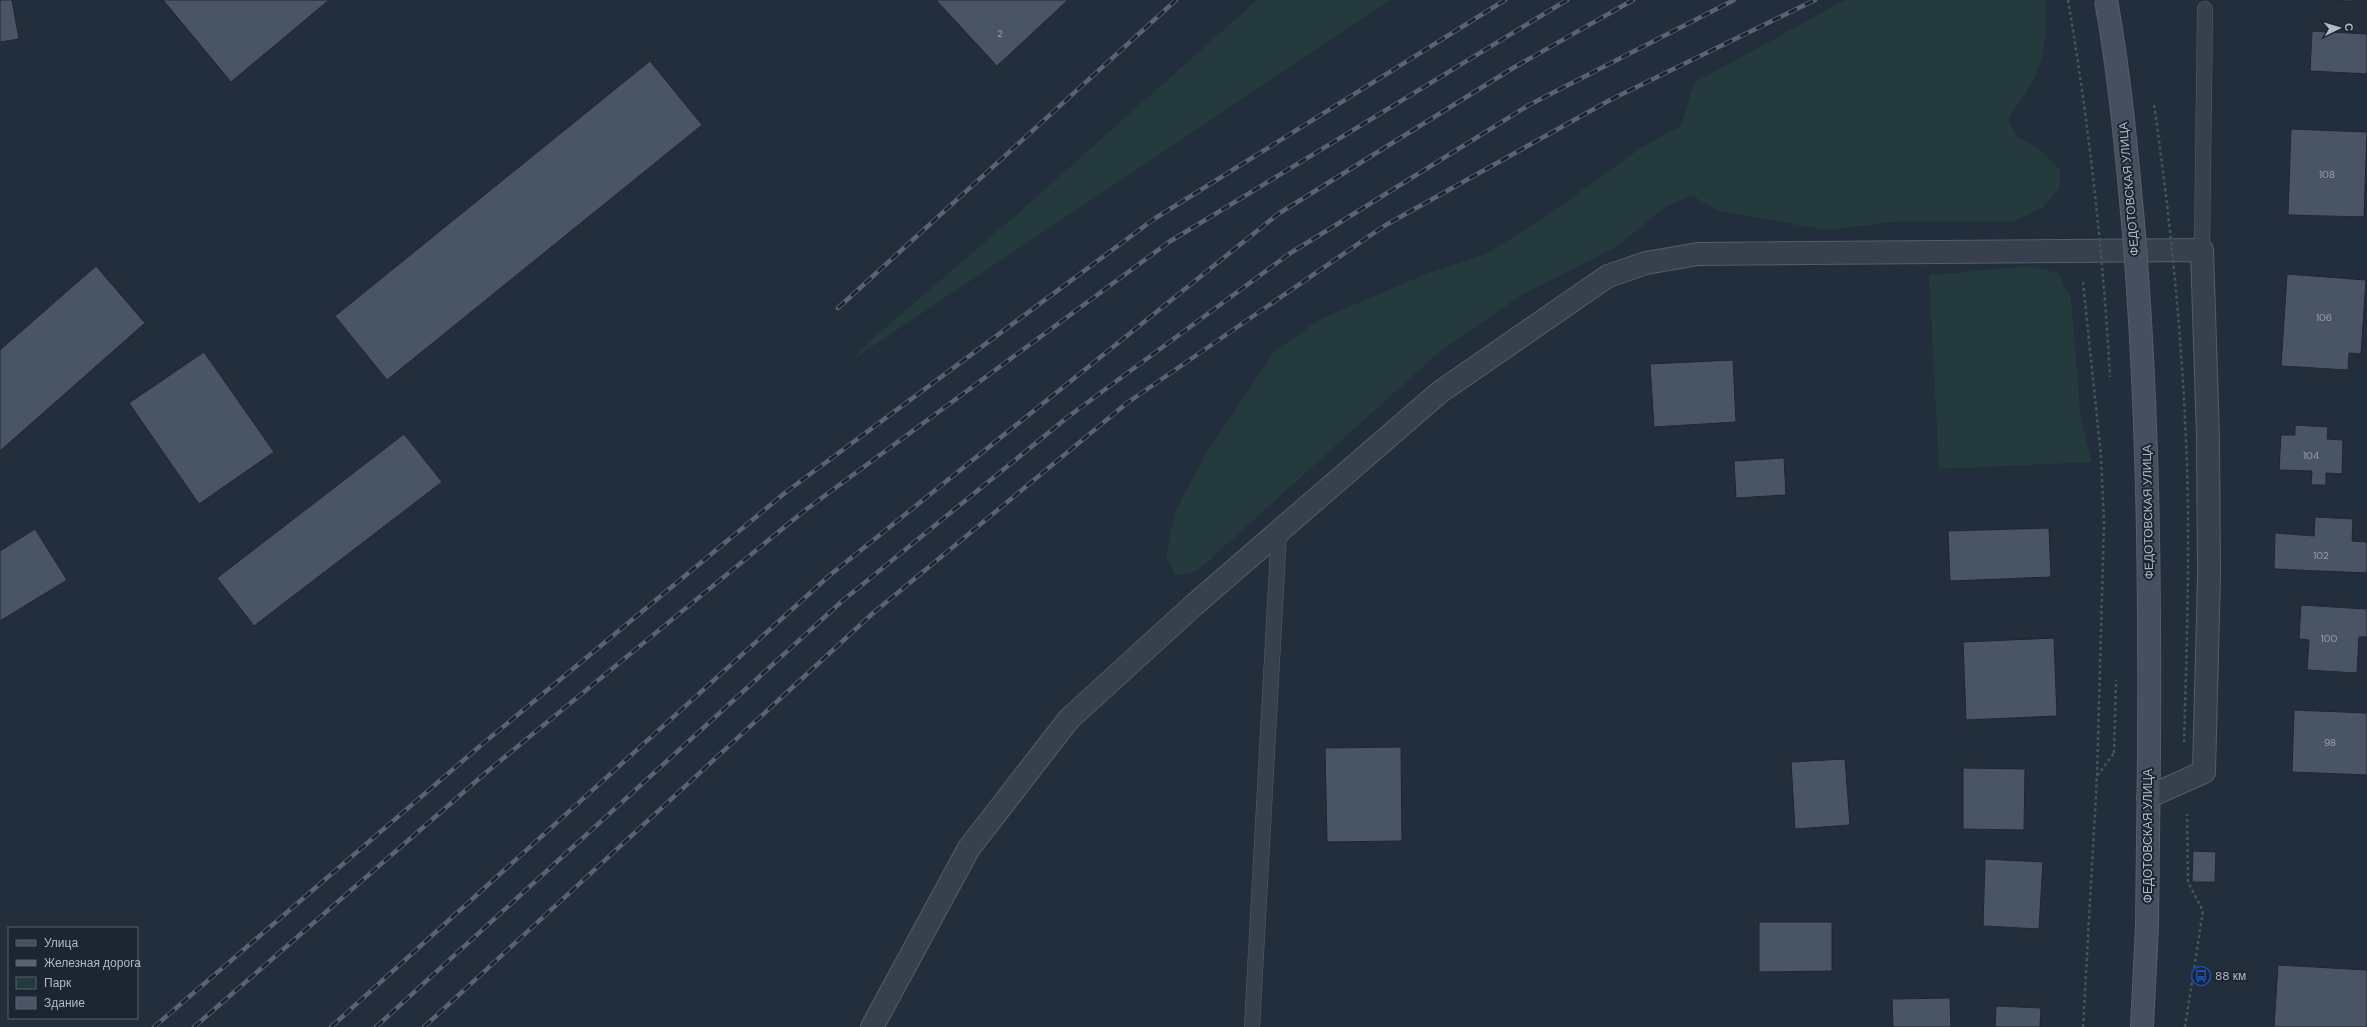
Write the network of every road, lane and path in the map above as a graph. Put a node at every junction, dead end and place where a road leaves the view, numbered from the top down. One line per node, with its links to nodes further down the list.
1 (2068, 0): 6 (path, bridge)
2 (2106, 0): 12 (main road, ФЕДОТОВСКАЯ УЛИЦА, bridge)
3 (2205, 9): 5 (lane)
4 (2080, 250): 5 (street); 7 (street); 10 (path)
5 (2202, 250): 11 (street)
6 (2110, 385)
7 (1279, 532): 13 (street); 14 (lane)
8 (2116, 675): 10 (path, bridge)
9 (2184, 746): 11 (path)
10 (2097, 776): 15 (path)
11 (2186, 781): 12 (street); 17 (path)
12 (2148, 798): 16 (main road, ФЕДОТОВСКАЯ УЛИЦА)
13 (872, 1027)
14 (1252, 1027)
15 (2084, 1027)
16 (2142, 1027)
17 (2185, 1027)

